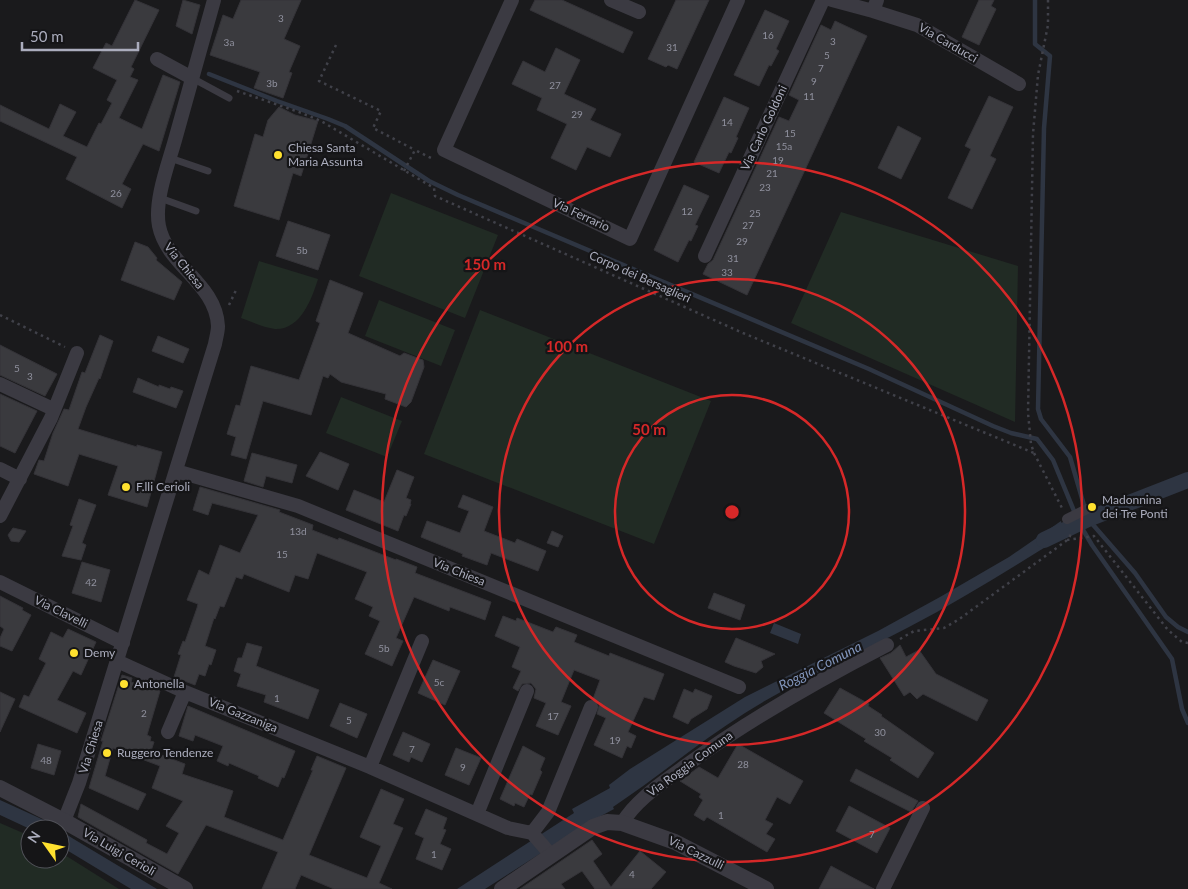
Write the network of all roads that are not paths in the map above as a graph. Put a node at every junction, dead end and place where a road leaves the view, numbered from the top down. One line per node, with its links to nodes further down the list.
1 (214, 0): 10 (street, Via Chiesa)
2 (512, 0): 4 (street, Via Ferrario)
3 (611, 0): 8 (street)
4 (738, 0)
5 (823, 0): 17 (street, Via Carlo Goldoni)
6 (832, 0): 7 (street, Via Carducci)
7 (875, 6): 11 (street, Via Carducci)
8 (639, 12)
9 (157, 59): 10 (street)
10 (192, 78): 12 (lane); 13 (street, Via Chiesa)
11 (1019, 84)
12 (229, 98)
13 (170, 158): 14 (lane); 15 (street, Via Chiesa)
14 (208, 170)
15 (160, 198): 16 (lane); 22 (street, Via Chiesa)
16 (196, 211)
17 (706, 256)
18 (77, 353): 20 (street)
19 (0, 384): 20 (street)
20 (53, 409): 23 (street)
21 (0, 469): 23 (street)
22 (176, 471): 29 (street, Via Chiesa); 32 (street, Via Chiesa)
23 (20, 479): 25 (street)
24 (1087, 509): 26 (street)
25 (0, 516)
26 (1067, 519)
27 (0, 582): 29 (street, Via Clavelli)
28 (422, 641): 37 (street)
29 (122, 643): 31 (street, Via Chiesa)
30 (887, 645): 43 (street, Via Roggia Comuna)
31 (117, 661): 34 (street, Via Gazzaniga); 42 (street, Via Chiesa)
32 (739, 687)
33 (527, 691): 40 (street)
34 (185, 692): 36 (street); 37 (street, Via Gazzaniga)
35 (592, 707): 45 (street)
36 (168, 732)
37 (370, 767): 40 (street, Via Gazzaniga)
38 (0, 788): 41 (street, Via Luigi Cerioli)
39 (923, 808): 50 (street)
40 (477, 814): 45 (street, Via Gazzaniga)
41 (60, 819)
42 (65, 819)
43 (622, 823): 46 (street); 49 (street, Via Cazzulli)
44 (70, 824): 47 (street, Via Luigi Cerioli)
45 (532, 833): 46 (street)
46 (551, 855): 48 (street)
47 (185, 889)
48 (502, 889)
49 (766, 889)
50 (883, 889)

